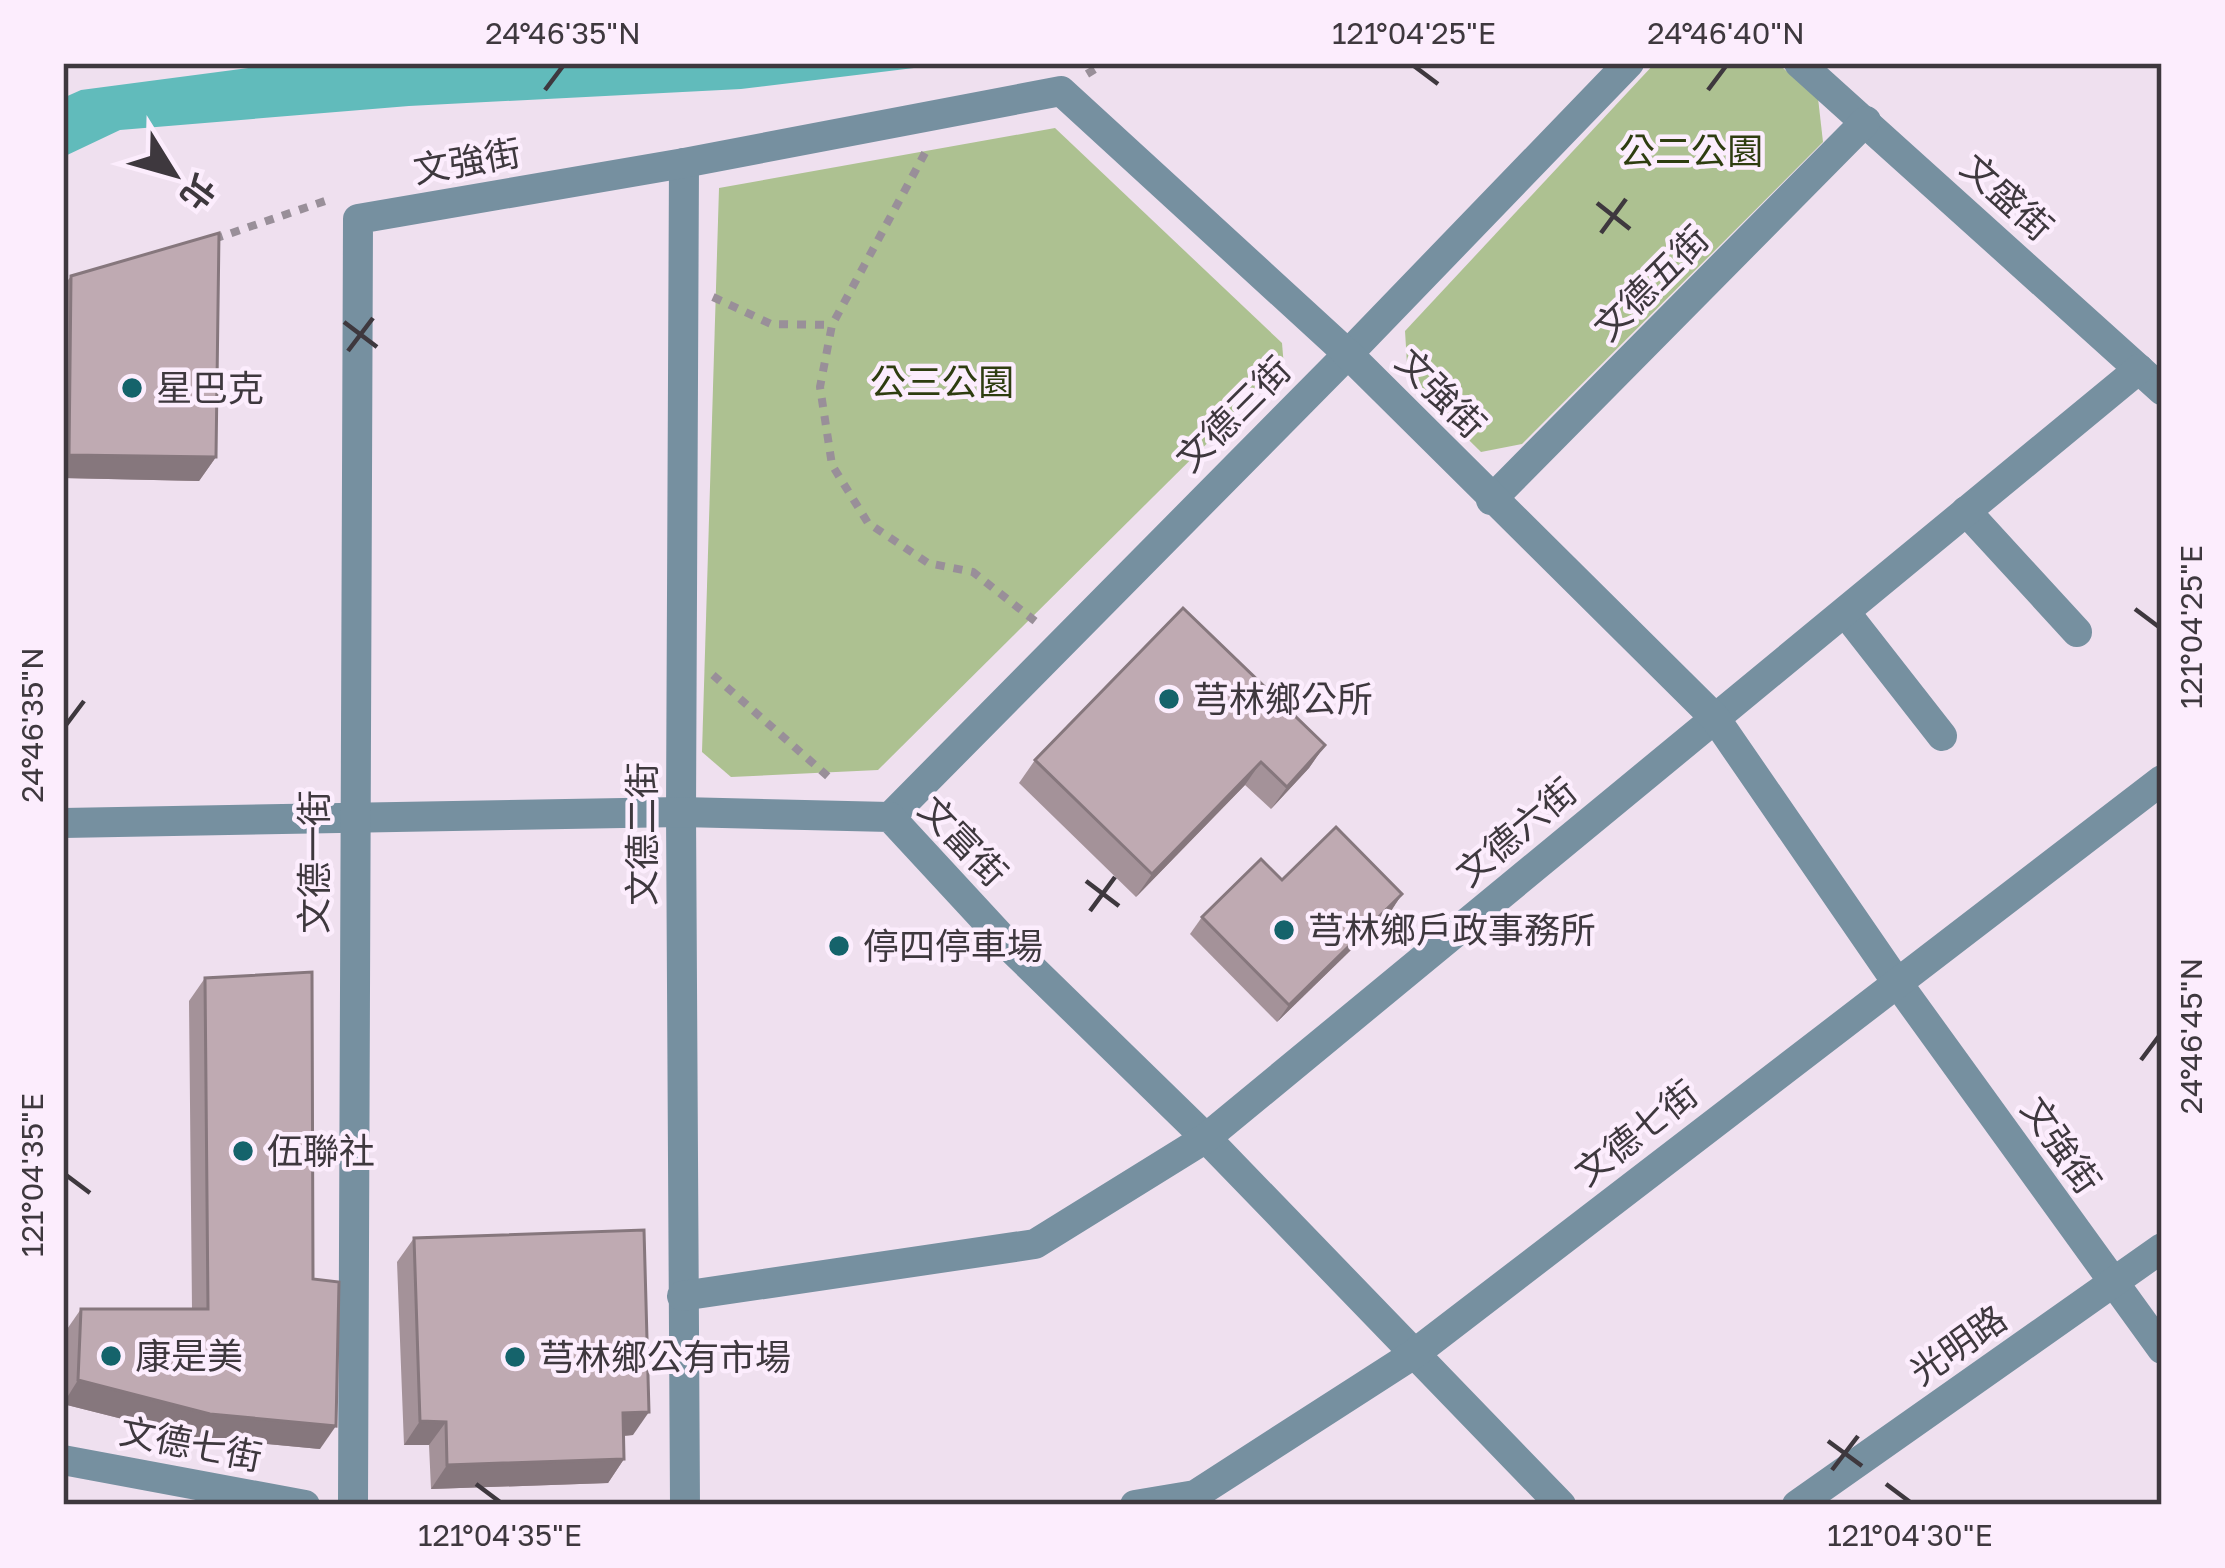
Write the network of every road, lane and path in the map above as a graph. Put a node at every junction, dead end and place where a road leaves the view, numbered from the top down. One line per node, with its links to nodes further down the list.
1 (1629, 63): 10 (street, 文德三街)
2 (1798, 63): 4 (street, 文盛街)
3 (926, 116): 5 (street, 文強街); 9 (path); 10 (street, 文強街)
4 (1866, 121): 11 (street, 文盛街); 12 (street, 文德五街)
5 (684, 164): 6 (street, 文強街); 8 (street, 文德二街)
6 (358, 219): 7 (path); 24 (street, 文德一街)
7 (213, 239)
8 (683, 283): 9 (path); 22 (street, 文德二街)
9 (832, 325): 16 (path)
10 (1348, 354): 12 (street, 文強街); 16 (street, 文德三街)
11 (2151, 380): 13 (street, 文德六街)
12 (1491, 500): 18 (street, 文強街)
13 (1966, 512): 14 (street, 文德六街); 15 (street)
14 (1845, 612): 18 (street, 文德六街); 19 (street)
15 (2077, 632)
16 (1062, 643): 23 (street, 文德三街)
17 (698, 662): 21 (path)
18 (1715, 718): 26 (street, 文強街); 27 (street, 文德六街)
19 (1942, 736)
20 (2162, 780): 26 (street, 文德七街)
21 (834, 782)
22 (681, 812): 23 (street, 文富街); 24 (street, 文富街); 30 (street, 文德二街)
23 (890, 817): 27 (street, 文富街)
24 (353, 819): 25 (street, 文富街); 35 (street, 文德一街)
25 (63, 824)
26 (1896, 981): 29 (street, 文強街); 32 (street, 文德七街)
27 (1206, 1138): 30 (street, 文德六街); 32 (street, 文富街)
28 (2162, 1248): 29 (street, 光明路)
29 (2112, 1285): 31 (street, 文強街); 39 (street, 光明路)
30 (682, 1296): 36 (street, 文德二街)
31 (2162, 1349)
32 (1414, 1354): 37 (street, 文德七街); 38 (street, 文富街)
33 (63, 1460): 34 (street, 文德七街)
34 (304, 1505)
35 (353, 1505)
36 (685, 1505)
37 (1135, 1505)
38 (1561, 1505)
39 (1797, 1505)

